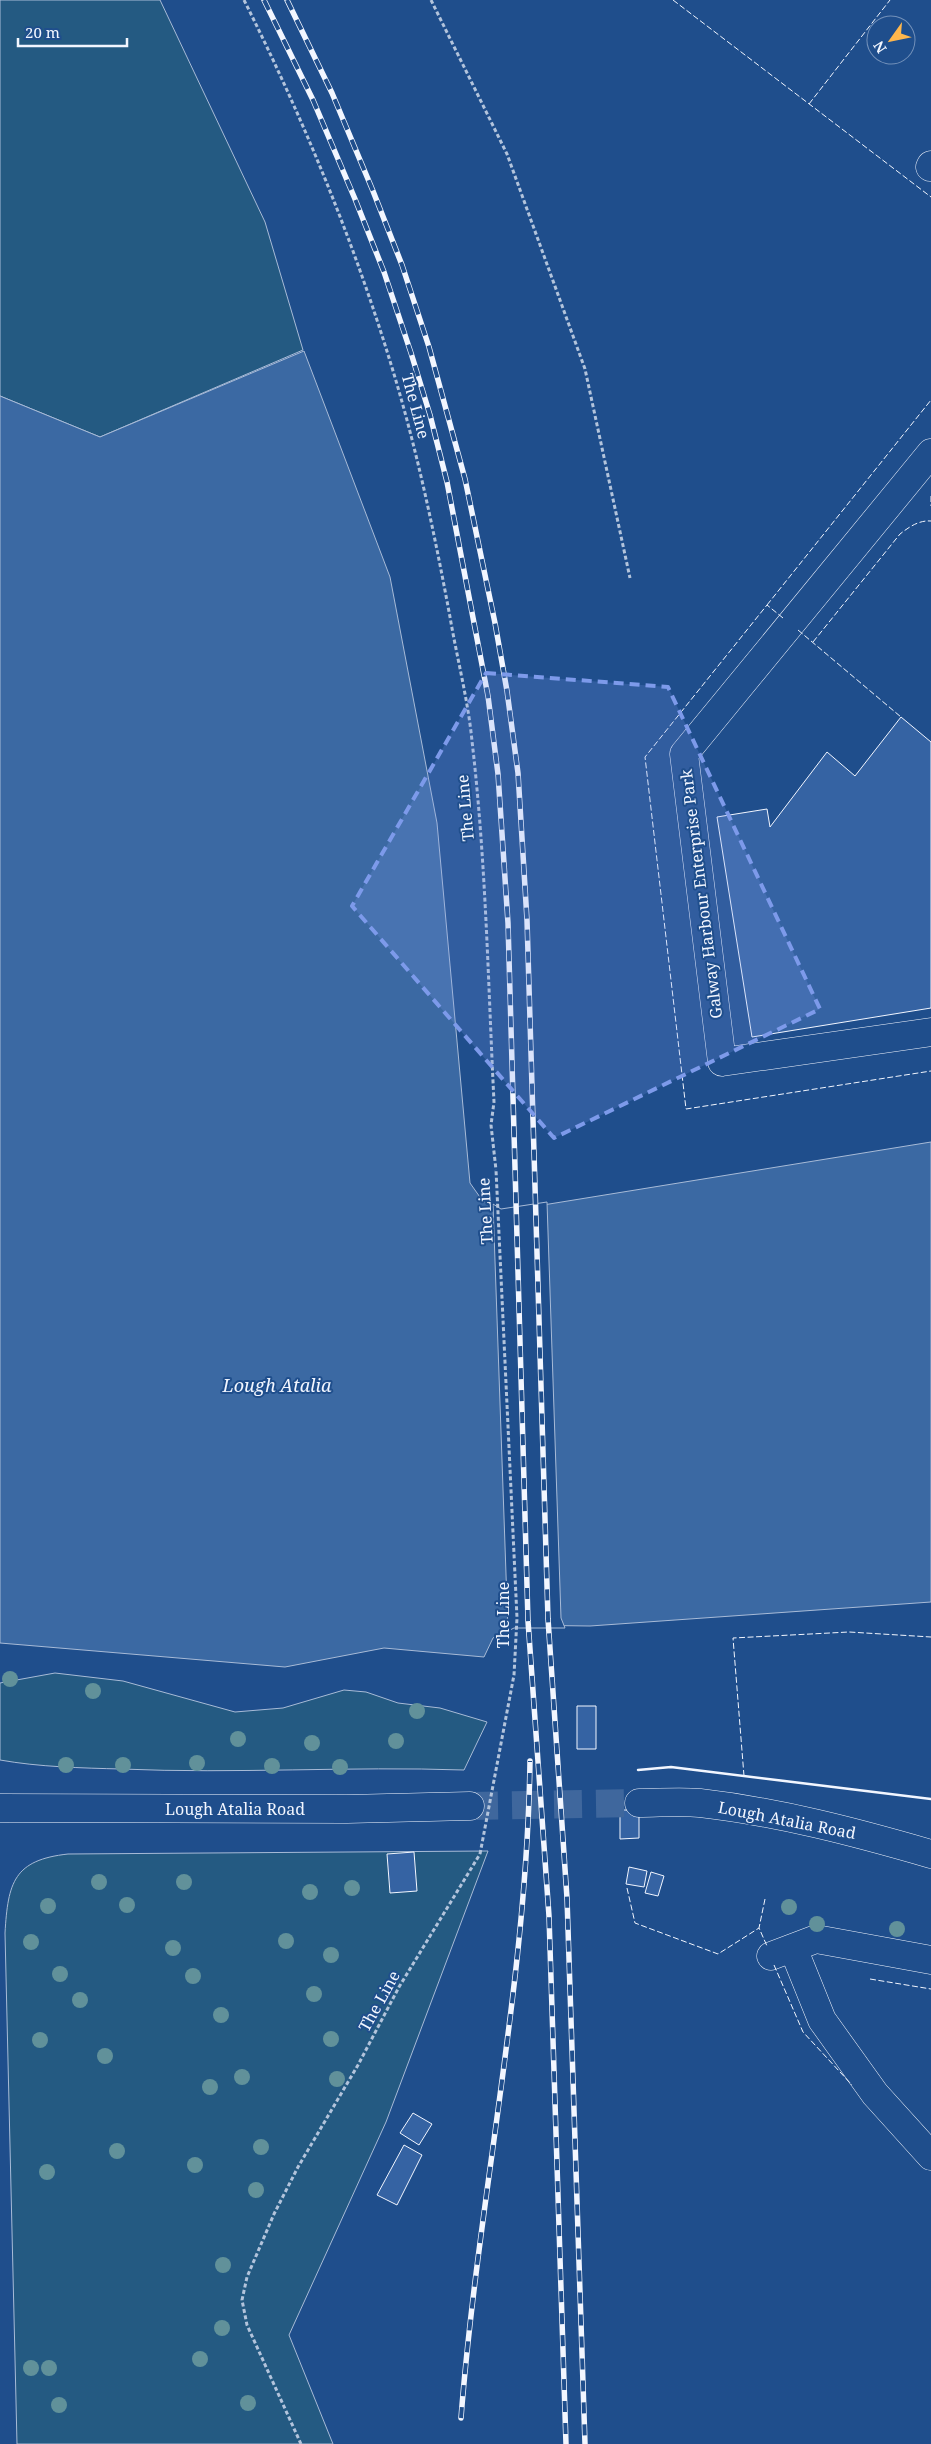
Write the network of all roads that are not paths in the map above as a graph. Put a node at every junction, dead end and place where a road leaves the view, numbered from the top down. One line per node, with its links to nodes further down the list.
1 (931, 453): 2 (street, Galway Harbour Enterprise Park)
2 (931, 1032)
3 (639, 1803): 6 (street, Lough Atalia Road)
4 (470, 1806): 5 (street, Lough Atalia Road)
5 (0, 1808)
6 (931, 1854)
7 (931, 1960): 8 (street)
8 (931, 2156)

